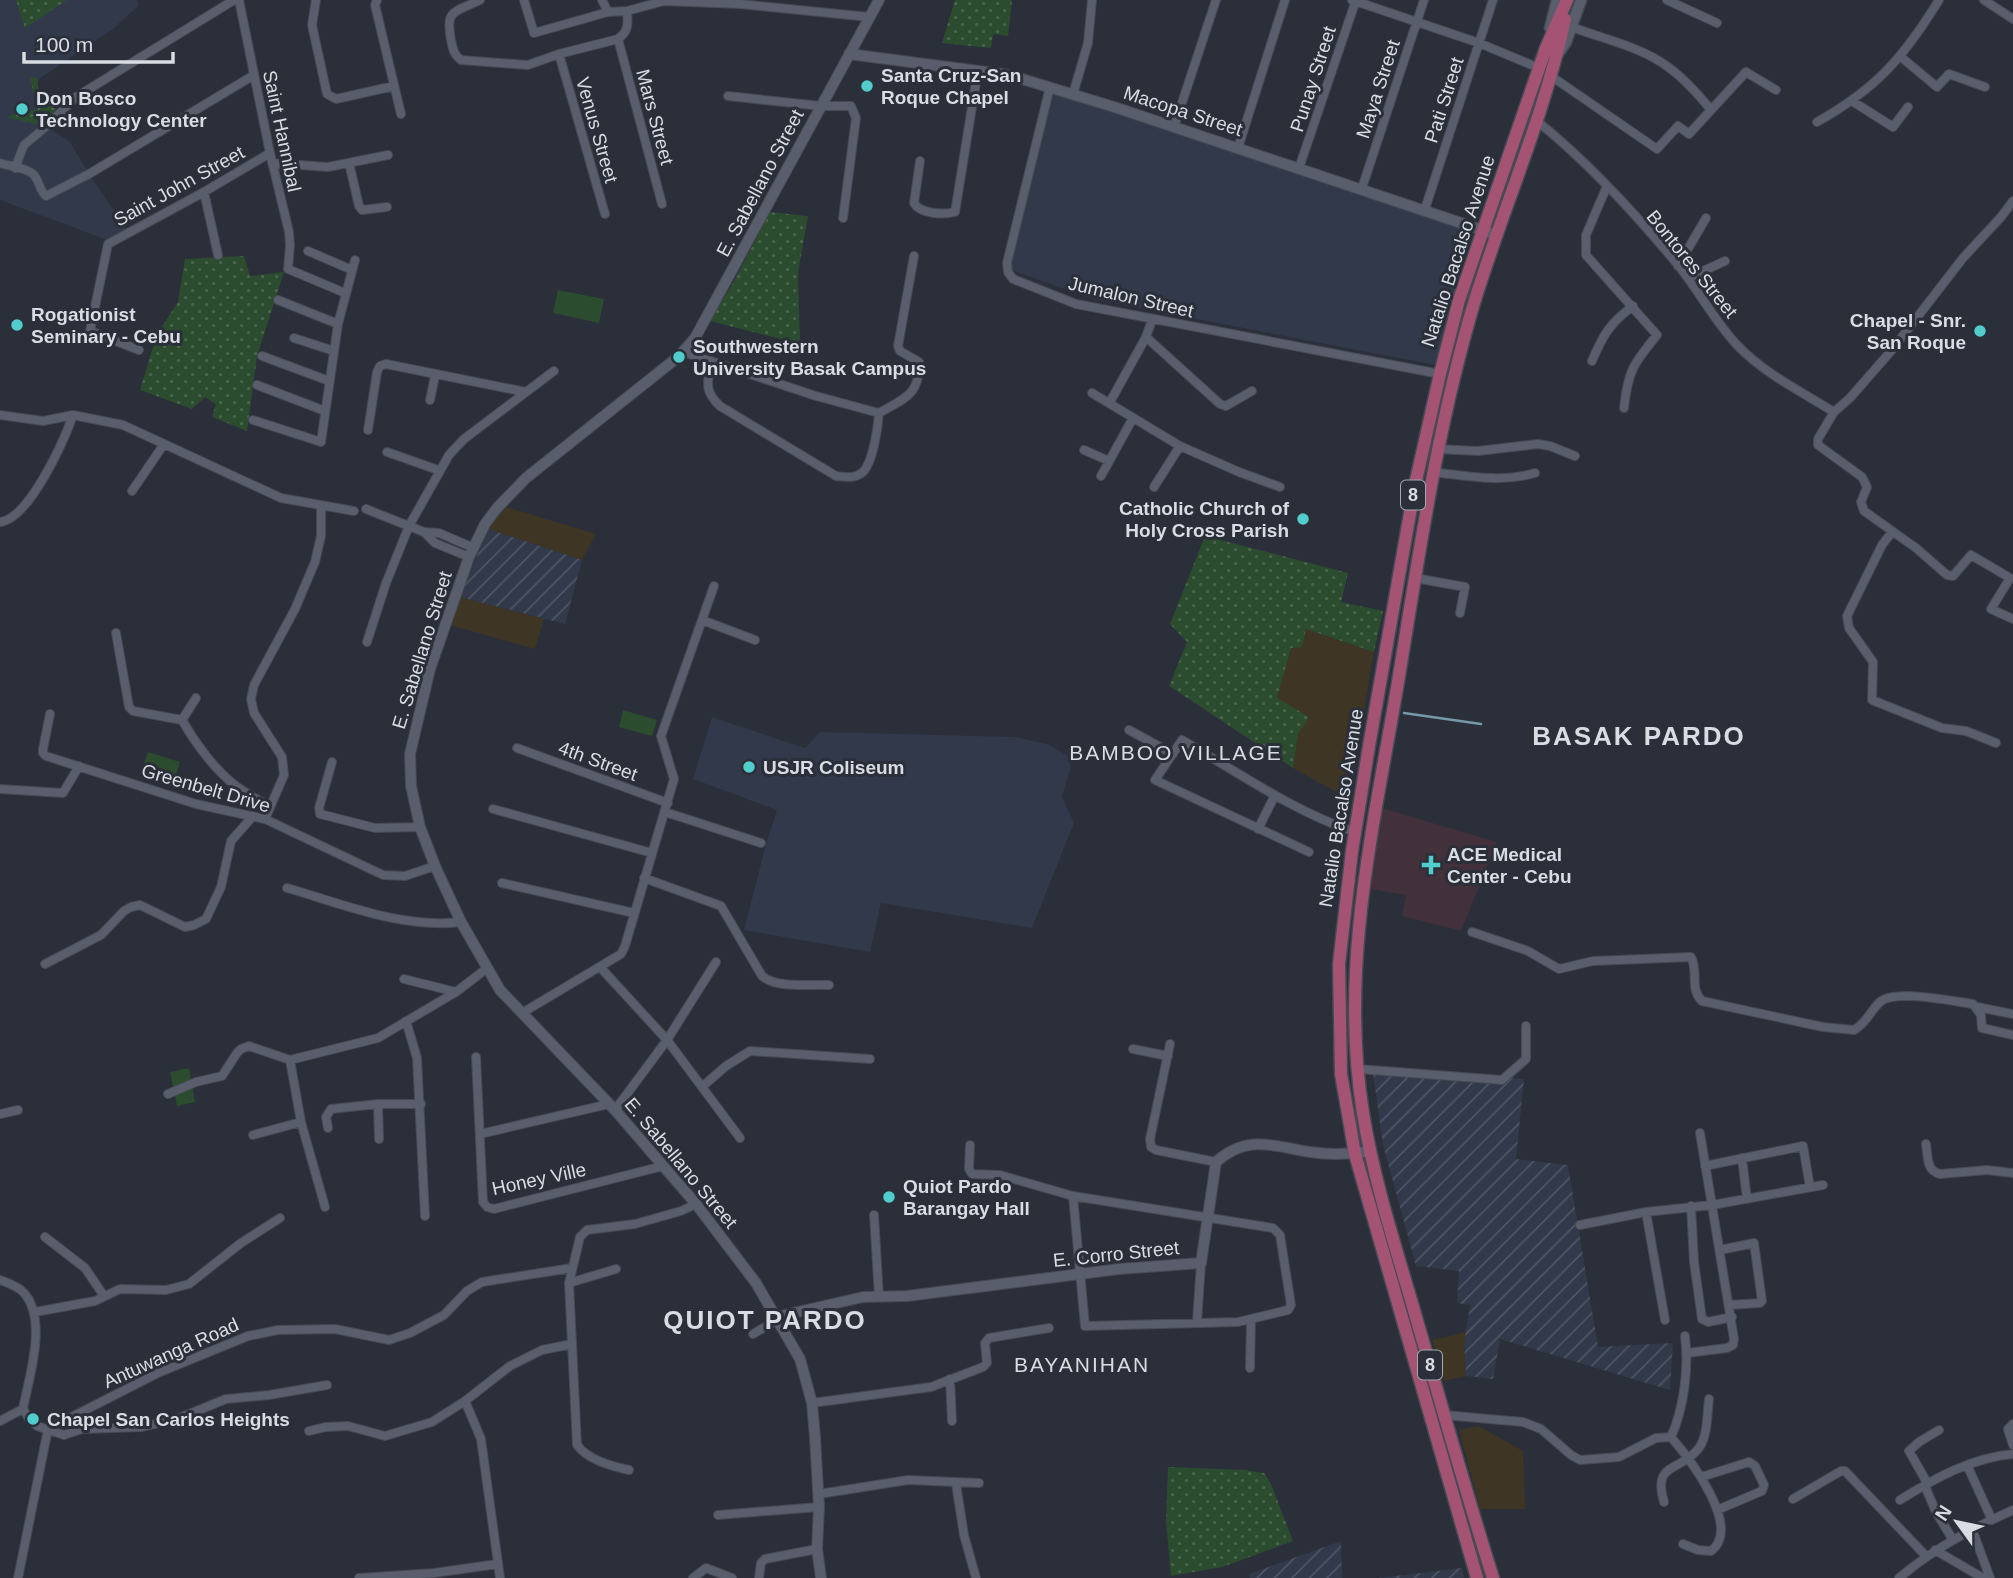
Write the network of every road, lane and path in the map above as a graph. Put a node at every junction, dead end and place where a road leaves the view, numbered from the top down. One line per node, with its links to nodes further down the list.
1 (234, 0): 61 (street)
2 (239, 0): 38 (street, Saint Hannibal)
3 (316, 0): 40 (street)
4 (377, 0): 40 (street)
5 (480, 0): 32 (street)
6 (524, 0): 23 (street)
7 (602, 0): 23 (street)
8 (879, 0): 24 (street, E. Sabellano Street)
9 (1092, 0): 44 (street)
10 (1216, 0): 53 (street)
11 (1285, 0): 54 (street)
12 (1354, 0): 26 (street); 62 (street, Punay Street)
13 (1424, 0): 26 (street, Maya Street)
14 (1493, 0): 30 (street, Pati Street)
15 (1557, 0): 31 (main road, Natalio Bacalso Avenue / 8)
16 (1568, 0): 31 (main road, Natalio Bacalso Avenue / 8); 34 (main road, Natalio Bacalso Avenue / 8)
17 (1581, 0): 28 (main road, Natalio Bacalso Avenue / 8)
18 (1667, 0): 27 (street)
19 (1939, 0): 35 (street)
20 (1984, 0): 25 (street)
21 (688, 1): 22 (street); 24 (street)
22 (627, 11): 23 (street); 29 (street)
23 (608, 12)
24 (869, 17): 33 (street, E. Sabellano Street)
25 (2013, 19)
26 (1417, 22): 30 (street); 64 (street, Maya Street)
27 (1717, 23)
28 (1572, 27): 34 (main road, Natalio Bacalso Avenue / 8); 49 (street)
29 (618, 39): 32 (street); 67 (street, Mars Street)
30 (1479, 43): 36 (street); 69 (street, Pati Street)
31 (1546, 48): 36 (main road, Natalio Bacalso Avenue / 8)
32 (559, 54): 70 (street, Venus Street)
33 (849, 54): 37 (street, Macopa Street); 47 (street, E. Sabellano Street)
34 (1557, 57): 39 (main road, Natalio Bacalso Avenue / 8)
35 (1901, 57): 42 (street); 46 (street)
36 (1539, 68): 73 (main road, Natalio Bacalso Avenue / 8)
37 (978, 70): 41 (street, Macopa Street); 57 (street)
38 (254, 75): 55 (street, Saint Hannibal); 61 (street)
39 (1551, 76): 49 (street); 51 (main road, Natalio Bacalso Avenue / 8)
40 (394, 86): 50 (street)
41 (1050, 87): 44 (street, Macopa Street); 86 (street, Jumalon Street)
42 (1985, 87)
43 (1776, 90): 49 (street)
44 (1073, 94): 53 (street, Macopa Street)
45 (728, 96): 47 (street)
46 (1852, 101): 48 (street); 52 (street)
47 (821, 106): 71 (street); 92 (street, E. Sabellano Street)
48 (1908, 107)
49 (1711, 110)
50 (401, 114)
51 (1536, 121): 63 (street, Bontores Street); 74 (main road, Natalio Bacalso Avenue / 8)
52 (1817, 122)
53 (1174, 127): 54 (street, Macopa Street)
54 (1238, 148): 62 (street, Macopa Street)
55 (270, 153): 59 (street, Saint Hannibal); 65 (street, Saint John Street)
56 (388, 155): 60 (street)
57 (920, 161)
58 (0, 163): 61 (street)
59 (272, 163): 60 (street); 83 (street, Saint Hannibal)
60 (349, 163): 68 (street)
61 (15, 168)
62 (1299, 169): 64 (street, Macopa Street)
63 (1607, 186): 80 (street, Bontores Street); 85 (street)
64 (1362, 188): 69 (street, Macopa Street)
65 (204, 192): 76 (street); 90 (street, Saint John Street)
66 (2013, 201): 108 (street)
67 (662, 204)
68 (387, 207)
69 (1425, 209): 73 (street, Macopa Street)
70 (605, 214)
71 (844, 218)
72 (1706, 218): 80 (street)
73 (1483, 229): 74 (street, Macopa Street); 97 (main road, Natalio Bacalso Avenue / 8)
74 (1497, 235): 117 (main road, Natalio Bacalso Avenue / 8)
75 (308, 251): 81 (street)
76 (218, 255)
77 (914, 256): 109 (street)
78 (355, 260): 81 (street)
79 (1725, 261): 82 (street)
80 (1678, 266): 82 (street, Bontores Street)
81 (352, 270): 83 (street)
82 (1688, 278): 108 (street, Bontores Street)
83 (345, 293): 87 (street)
84 (278, 300): 87 (street)
85 (1633, 306): 95 (street); 106 (street)
86 (1152, 320): 88 (street); 97 (street, Jumalon Street)
87 (338, 324): 91 (street)
88 (1146, 337): 101 (street); 105 (street)
89 (294, 338): 91 (street)
90 (139, 350)
91 (334, 351): 99 (street)
92 (683, 352): 94 (street); 137 (street, E. Sabellano Street)
93 (262, 356): 99 (street)
94 (711, 361): 109 (street); 109 (street)
95 (1592, 361)
96 (554, 371): 102 (street)
97 (1440, 373): 135 (main road, Natalio Bacalso Avenue / 8)
98 (435, 376): 102 (street); 104 (street); 114 (street)
99 (330, 381): 107 (street)
100 (257, 385): 107 (street)
101 (1252, 391)
102 (526, 392): 122 (street)
103 (1092, 393): 105 (street)
104 (430, 400)
105 (1110, 402): 112 (street)
106 (1623, 408)
107 (326, 411): 113 (street)
108 (1835, 412): 134 (street)
109 (879, 413)
110 (0, 415): 111 (street)
111 (72, 415): 115 (street); 132 (street)
112 (1133, 418): 116 (street); 121 (street)
113 (253, 420)
114 (368, 430)
115 (164, 444): 128 (street); 129 (street)
116 (1181, 446): 126 (street); 127 (street)
117 (1437, 449): 120 (street); 123 (main road, Natalio Bacalso Avenue / 8)
118 (1084, 450): 121 (street)
119 (387, 452): 122 (street)
120 (1575, 456)
121 (1109, 461): 125 (street)
122 (438, 470): 133 (street)
123 (1432, 472): 124 (street); 136 (main road, Natalio Bacalso Avenue / 8)
124 (1535, 473)
125 (1101, 476)
126 (1154, 487)
127 (1280, 487)
128 (132, 491)
129 (321, 506): 131 (street); 157 (street)
130 (366, 509): 133 (street)
131 (354, 512)
132 (0, 523)
133 (409, 526): 137 (street); 145 (street)
134 (1892, 532): 141 (street); 150 (street)
135 (1406, 541): 136 (main road); 164 (main road, Natalio Bacalso Avenue / 8)
136 (1421, 544): 138 (main road, Natalio Bacalso Avenue / 8)
137 (471, 552): 162 (street, E. Sabellano Street)
138 (1415, 578): 140 (street); 195 (main road, Natalio Bacalso Avenue / 8)
139 (714, 586): 142 (street)
140 (1460, 613)
141 (2013, 619)
142 (702, 620): 144 (street); 158 (street)
143 (116, 633): 148 (street)
144 (755, 640)
145 (367, 642)
146 (196, 698): 148 (street)
147 (50, 714): 154 (street, Greenbelt Drive)
148 (182, 720): 157 (street)
149 (1129, 730): 152 (street)
150 (1996, 743)
151 (517, 748): 158 (street, 4th Street)
152 (1173, 754): 156 (street); 163 (street)
153 (332, 762): 162 (street)
154 (79, 766): 155 (street); 160 (street, Greenbelt Drive)
155 (0, 789)
156 (1275, 794): 163 (street); 164 (street)
157 (270, 807): 161 (street)
158 (666, 808): 165 (street, 4th Street); 167 (street)
159 (493, 809): 167 (street)
160 (253, 816): 161 (street, Greenbelt Drive); 176 (street)
161 (265, 819): 168 (street, Greenbelt Drive)
162 (420, 827): 168 (street, E. Sabellano Street)
163 (1258, 829): 166 (street)
164 (1355, 832): 213 (main road, Natalio Bacalso Avenue / 8)
165 (761, 842)
166 (1309, 852)
167 (652, 853): 169 (street)
168 (435, 866): 173 (street, E. Sabellano Street)
169 (644, 878): 172 (street); 180 (street)
170 (502, 883): 172 (street)
171 (287, 888): 173 (street)
172 (634, 913): 177 (street)
173 (461, 922): 178 (street, E. Sabellano Street)
174 (1472, 932): 182 (street)
175 (716, 962): 188 (street)
176 (45, 964)
177 (600, 967): 183 (street); 188 (street)
178 (486, 970): 181 (street); 183 (street, E. Sabellano Street)
179 (404, 979): 181 (street)
180 (829, 985)
181 (456, 992): 185 (street)
182 (1977, 1007): 184 (street); 187 (street)
183 (522, 1013): 200 (street, E. Sabellano Street)
184 (2013, 1014)
185 (406, 1021): 194 (street); 199 (street)
186 (1525, 1026): 195 (street)
187 (2013, 1035)
188 (667, 1040): 196 (street); 200 (street)
189 (1170, 1044): 191 (street)
190 (1133, 1049): 191 (street)
191 (1168, 1056): 215 (street)
192 (476, 1057): 206 (street, Honey Ville)
193 (870, 1059): 196 (street)
194 (290, 1060): 197 (street); 203 (street)
195 (1358, 1069): 212 (main road, Natalio Bacalso Avenue / 8)
196 (703, 1086): 208 (street)
197 (168, 1094)
198 (378, 1104): 199 (street); 204 (street); 209 (street)
199 (421, 1104): 229 (street)
200 (612, 1107): 206 (street); 216 (street, E. Sabellano Street)
201 (18, 1110): 202 (street)
202 (0, 1114)
203 (301, 1122): 207 (street); 226 (street)
204 (328, 1128)
205 (1700, 1133): 217 (street)
206 (480, 1134): 216 (street, Honey Ville)
207 (253, 1135)
208 (740, 1138)
209 (379, 1139)
210 (1926, 1144): 218 (street)
211 (970, 1145): 221 (street)
212 (1370, 1151): 213 (street); 262 (main road, Natalio Bacalso Avenue / 8)
213 (1355, 1154): 215 (street); 303 (main road, Natalio Bacalso Avenue / 8)
214 (1742, 1158): 217 (street); 220 (street); 222 (street)
215 (1216, 1162): 231 (street, E. Corro Street)
216 (663, 1166): 223 (street, E. Sabellano Street)
217 (1705, 1166): 224 (street)
218 (2013, 1173)
219 (1823, 1185): 220 (street)
220 (1810, 1187): 222 (street)
221 (1073, 1196): 231 (street); 238 (street)
222 (1747, 1199): 224 (street)
223 (696, 1204): 236 (street); 246 (street, E. Sabellano Street)
224 (1712, 1205): 225 (street); 234 (street)
225 (1691, 1206): 227 (street); 245 (street)
226 (325, 1207)
227 (1646, 1213): 232 (street); 248 (street)
228 (874, 1214): 242 (street)
229 (425, 1216)
230 (280, 1218): 241 (street)
231 (1206, 1218): 235 (street, E. Corro Street); 247 (street)
232 (1580, 1225)
233 (45, 1237): 241 (street)
234 (1720, 1250): 243 (street); 243 (street)
235 (1201, 1263): 238 (street, E. Corro Street); 249 (street)
236 (572, 1268): 240 (street); 266 (street, Antuwanga Road)
237 (616, 1269): 240 (street)
238 (1081, 1276): 242 (street, E. Corro Street); 249 (street)
239 (0, 1280): 244 (street)
240 (569, 1283): 253 (street)
241 (104, 1296): 244 (street)
242 (879, 1297): 246 (street, E. Corro Street)
243 (1729, 1305): 245 (street)
244 (35, 1312): 261 (street)
245 (1732, 1317): 254 (street)
246 (776, 1318): 251 (street); 260 (street, E. Sabellano Street)
247 (1251, 1320): 249 (street); 255 (street)
248 (1665, 1320)
249 (1197, 1322)
250 (1049, 1328): 256 (street)
251 (754, 1334)
252 (1685, 1336): 254 (street)
253 (572, 1344): 259 (street); 274 (street)
254 (1687, 1353): 269 (street)
255 (1250, 1368)
256 (950, 1379): 260 (street); 264 (street)
257 (327, 1385): 266 (street)
258 (1709, 1399): 272 (street)
259 (465, 1401): 268 (street); 294 (street)
260 (812, 1403): 279 (street, E. Sabellano Street)
261 (23, 1409): 263 (street); 266 (street)
262 (1444, 1415): 269 (street); 304 (main road, Natalio Bacalso Avenue / 8)
263 (0, 1421)
264 (952, 1421)
265 (2013, 1424): 270 (street)
266 (48, 1429): 295 (street)
267 (1939, 1430): 277 (street)
268 (309, 1431)
269 (1671, 1437): 272 (street)
270 (2013, 1445)
271 (2013, 1454): 273 (street)
272 (1689, 1458): 275 (street); 282 (street)
273 (1966, 1465): 277 (street); 287 (street)
274 (629, 1470)
275 (1701, 1477): 284 (street); 284 (street)
276 (979, 1483): 278 (street)
277 (1927, 1483): 281 (street); 289 (street)
278 (956, 1484): 279 (street); 302 (street)
279 (819, 1494): 283 (street, E. Sabellano Street)
280 (1793, 1499): 293 (street)
281 (1900, 1500)
282 (1664, 1502)
283 (819, 1507): 286 (street); 291 (street, E. Sabellano Street)
284 (1717, 1510): 290 (street)
285 (2013, 1510): 287 (street)
286 (718, 1516)
287 (1992, 1520): 288 (street)
288 (1972, 1529): 289 (street); 307 (street)
289 (1953, 1540): 292 (street)
290 (1683, 1544)
291 (817, 1549): 300 (street); 301 (street, E. Sabellano Street)
292 (1935, 1549): 293 (street); 306 (street)
293 (1925, 1555): 305 (street)
294 (498, 1564): 296 (street); 297 (street)
295 (18, 1578)
296 (359, 1578)
297 (500, 1578)
298 (693, 1578): 299 (street)
299 (732, 1578)
300 (759, 1578)
301 (821, 1578)
302 (976, 1578)
303 (1478, 1578)
304 (1493, 1578)
305 (1899, 1578)
306 (1983, 1578)
307 (1990, 1578)

